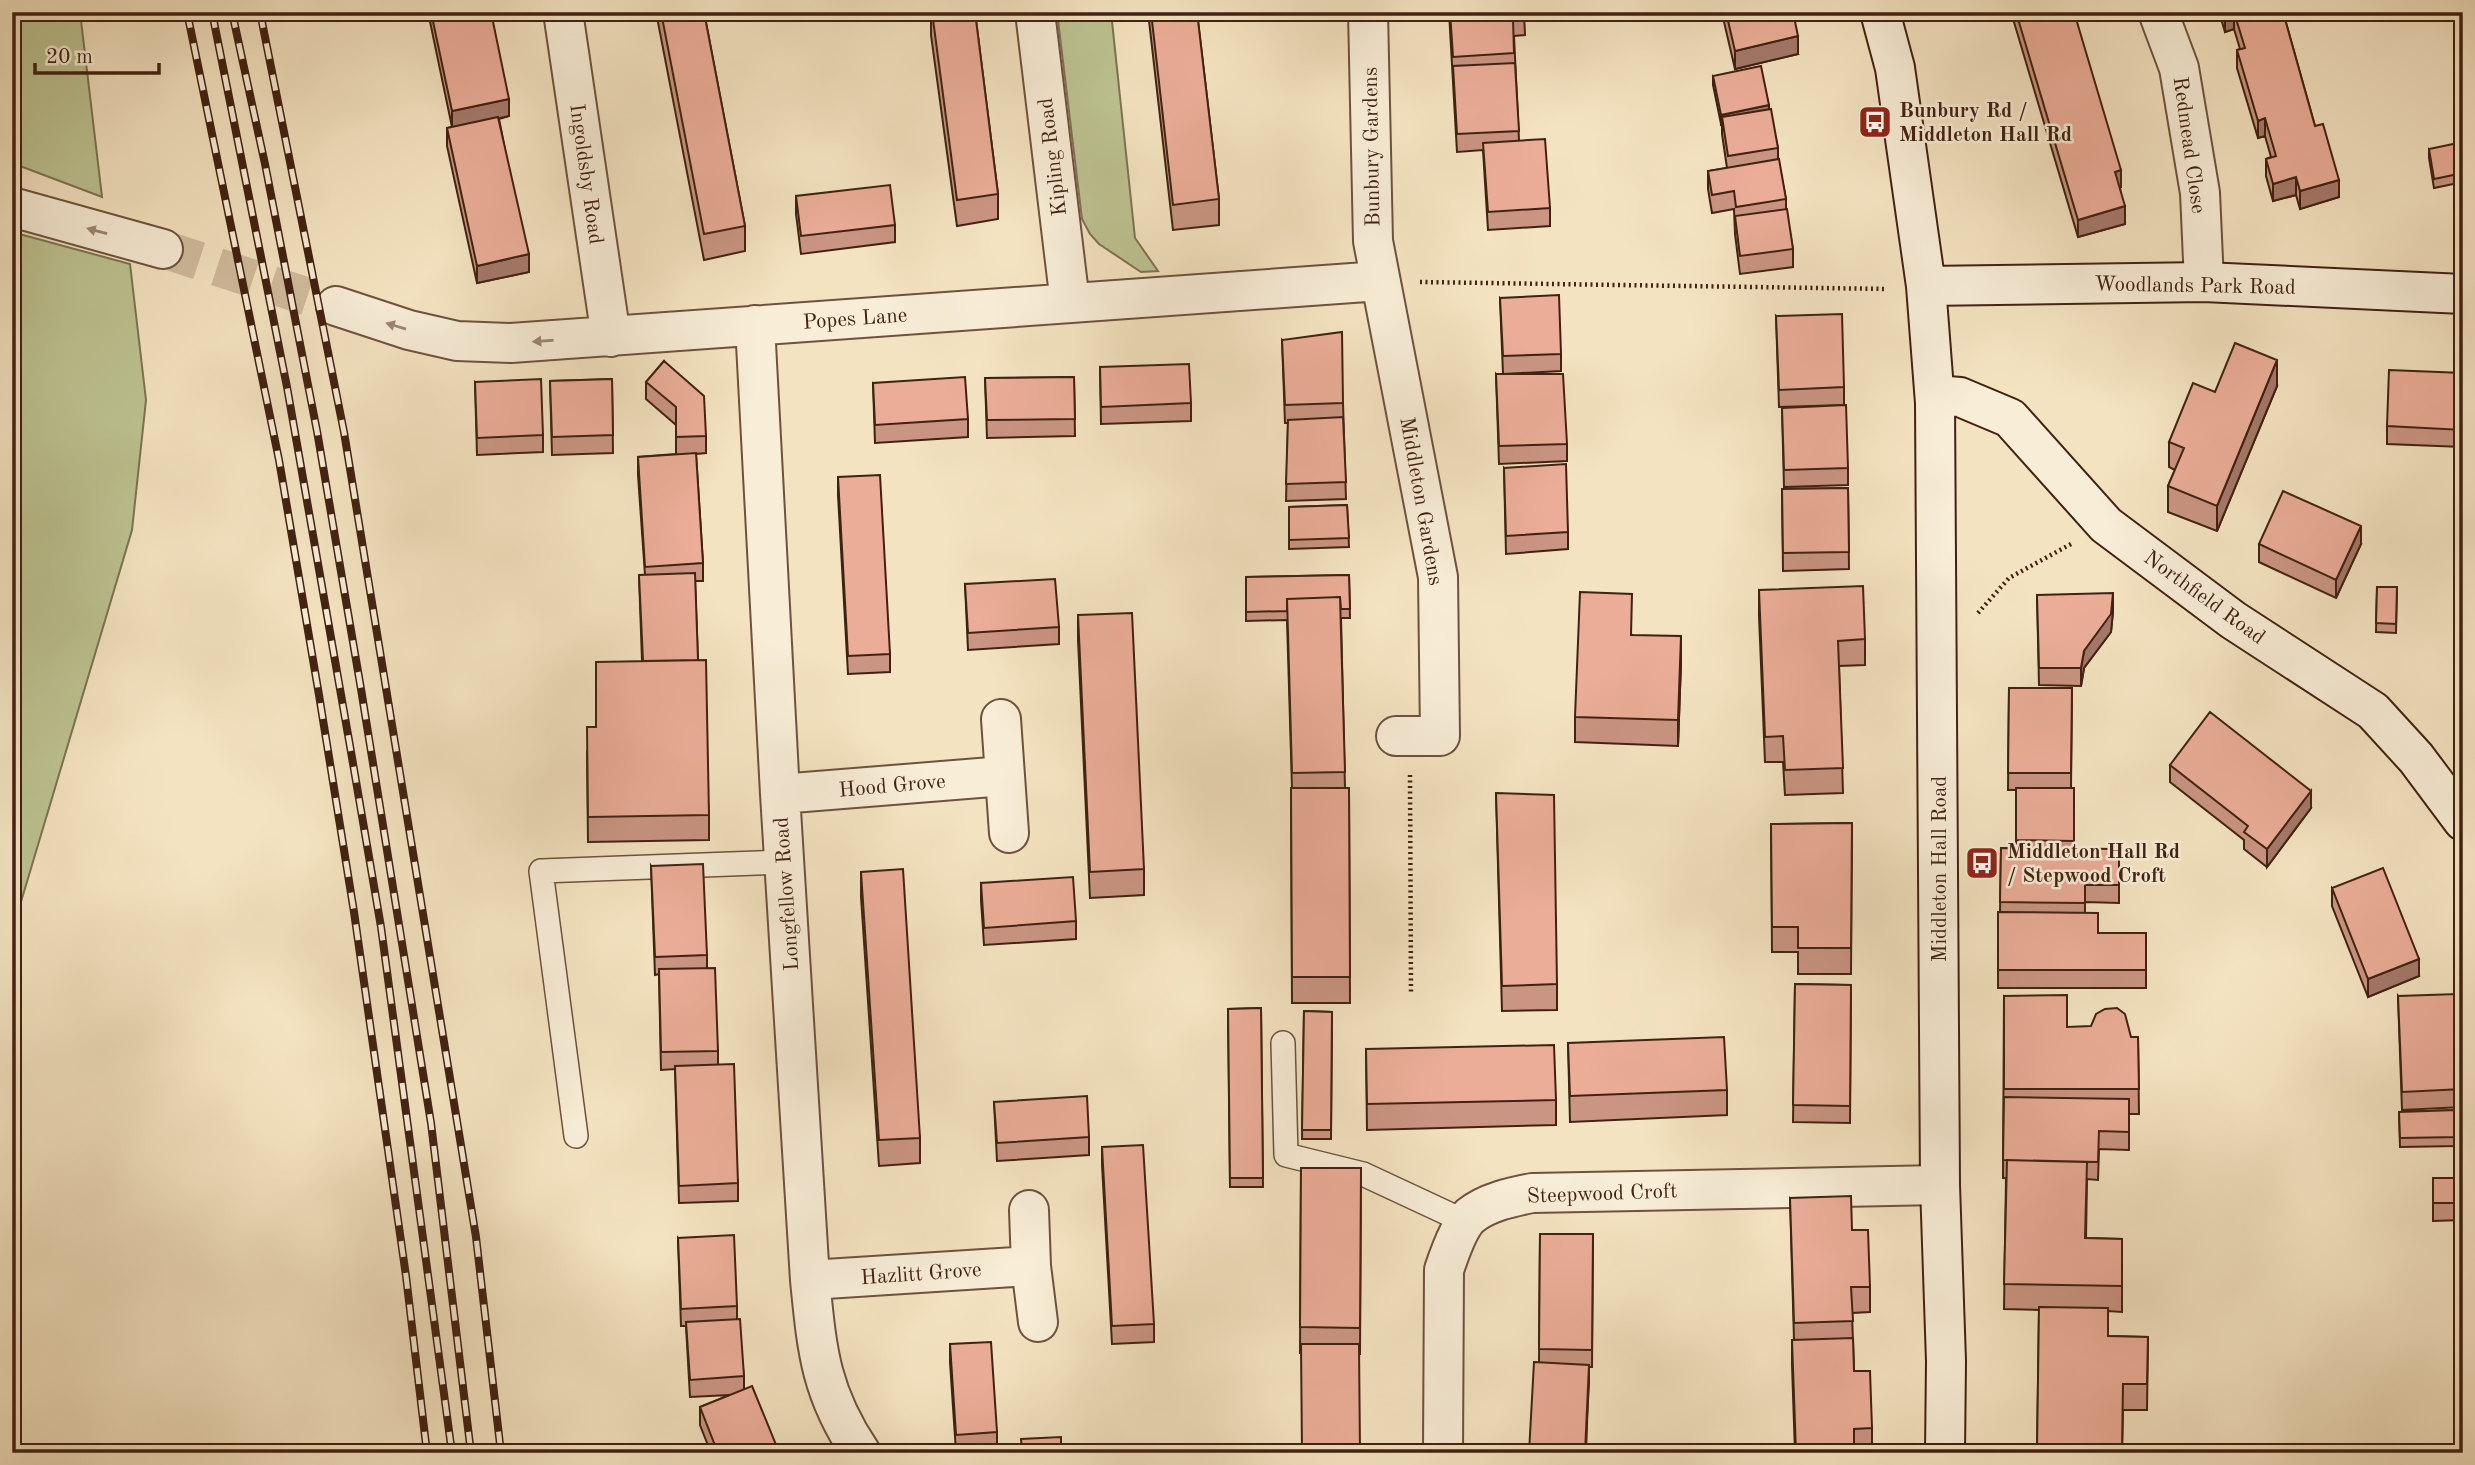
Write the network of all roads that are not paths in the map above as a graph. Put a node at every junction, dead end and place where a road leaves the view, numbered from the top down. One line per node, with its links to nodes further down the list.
1 (563, 12): 15 (street, Ingoldsby Road)
2 (1035, 12): 12 (street, Kipling Road)
3 (1368, 12): 8 (street, Bunbury Gardens)
4 (1880, 12): 10 (street, Middleton Hall Road)
5 (2158, 12): 9 (street, Redmead Close)
6 (12, 207): 7 (street, one-way to 6)
7 (163, 249)
8 (1380, 281): 12 (street, Popes Lane); 18 (street, Middleton Gardens)
9 (2204, 282): 10 (street, Woodlands Park Road); 11 (street, Woodlands Park Road)
10 (1926, 286): 16 (street, Middleton Hall Road)
11 (2463, 294)
12 (1070, 303): 14 (street, Popes Lane)
13 (335, 306): 15 (street, Popes Lane, one-way to 13)
14 (755, 325): 15 (street, Popes Lane); 20 (street, Longfellow Road)
15 (611, 337)
16 (1935, 395): 21 (street, Northfield Road); 26 (street, Middleton Hall Road)
17 (1001, 719): 19 (street)
18 (1403, 736)
19 (1004, 776): 20 (street, Hood Grove); 22 (street)
20 (780, 794): 23 (street, Longfellow Road)
21 (2463, 821)
22 (1009, 833)
23 (784, 862): 25 (lane); 30 (street, Longfellow Road)
24 (1283, 1043): 28 (lane)
25 (576, 1136)
26 (1940, 1185): 28 (street, Steepwood Croft); 34 (street, Middleton Hall Road)
27 (1029, 1210): 29 (street)
28 (1466, 1222): 33 (street)
29 (1031, 1266): 30 (street, Hazlitt Grove); 31 (street)
30 (810, 1280): 32 (street, Longfellow Road)
31 (1038, 1322)
32 (861, 1453)
33 (1443, 1453)
34 (1945, 1453)

